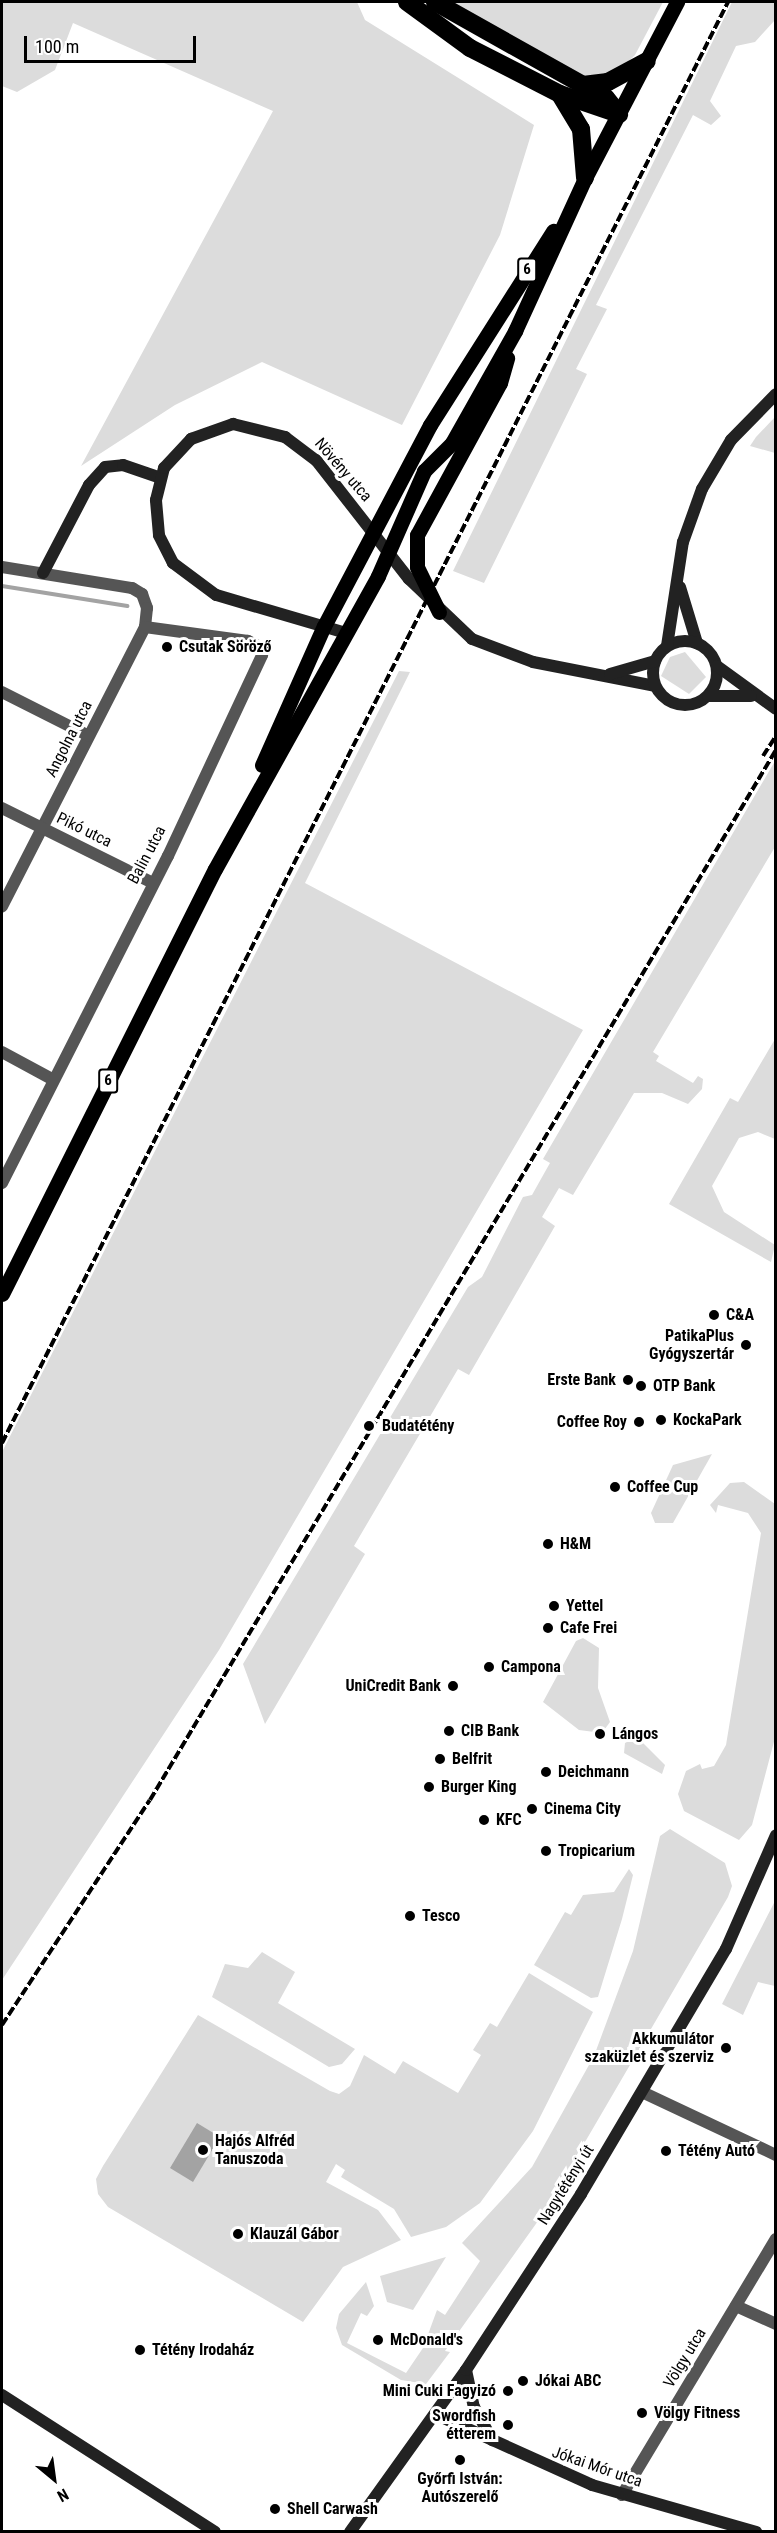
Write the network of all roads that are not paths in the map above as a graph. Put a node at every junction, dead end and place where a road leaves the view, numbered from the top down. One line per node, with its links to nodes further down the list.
1 (407, 2): 6 (highway)
2 (435, 2): 5 (highway)
3 (677, 2): 4 (main road, 6)
4 (647, 61): 5 (highway); 7 (main road, 6)
5 (583, 85): 7 (highway)
6 (560, 94): 7 (highway); 8 (highway)
7 (619, 114): 8 (main road, 6)
8 (582, 184): 9 (main road, 6); 16 (main road, 6)
9 (515, 331): 15 (main road); 18 (main road, 6)
10 (776, 394): 14 (main road)
11 (161, 478): 13 (main road); 15 (main road, Növény utca); 16 (main road, Növény utca)
12 (2, 567): 13 (street)
13 (43, 573): 17 (street)
14 (678, 580): 19 (main road); 20 (main road)
15 (439, 612): 23 (main road, Növény utca)
16 (324, 626): 18 (main road, Növény utca); 32 (main road, 6)
17 (145, 627): 29 (street, Angolna utca); 33 (street, Balin utca)
18 (346, 633): 32 (main road, 6)
19 (697, 643): 20 (main road); 22 (main road, Növény utca)
20 (667, 646): 21 (main road)
21 (655, 661): 23 (main road, Növény utca); 24 (main road)
22 (717, 666): 26 (main road); 27 (main road, Növény utca)
23 (603, 675): 24 (main road, Növény utca)
24 (655, 687): 26 (main road, Növény utca)
25 (2, 692): 29 (street)
26 (708, 696): 27 (main road, Növény utca)
27 (753, 696): 28 (main road, Növény utca)
28 (776, 709)
29 (89, 736): 31 (street, Angolna utca)
30 (2, 808): 31 (street, Pikó utca)
31 (42, 828): 33 (street, Pikó utca); 34 (street, Angolna utca)
32 (214, 869): 38 (main road, 6)
33 (151, 882): 36 (street, Balin utca)
34 (2, 906)
35 (2, 1052): 36 (street)
36 (52, 1079): 37 (street, Balin utca)
37 (2, 1183)
38 (2, 1294)
39 (776, 1836): 40 (main road, Nagytétényi út)
40 (771, 1862): 41 (main road, Nagytétényi út)
41 (642, 2092): 42 (street); 46 (main road, Nagytétényi út)
42 (776, 2156)
43 (776, 2239): 44 (street, Völgy utca)
44 (736, 2306): 45 (street); 50 (street, Völgy utca)
45 (776, 2324)
46 (466, 2370): 48 (main road, Nagytétényi út); 49 (main road)
47 (2, 2395): 51 (main road)
48 (435, 2414): 49 (main road, Jókai Mór utca); 52 (main road, Nagytétényi út)
49 (492, 2440): 50 (main road, Jókai Mór utca)
50 (622, 2495): 53 (main road, Jókai Mór utca)
51 (215, 2532)
52 (350, 2532)
53 (756, 2532)

